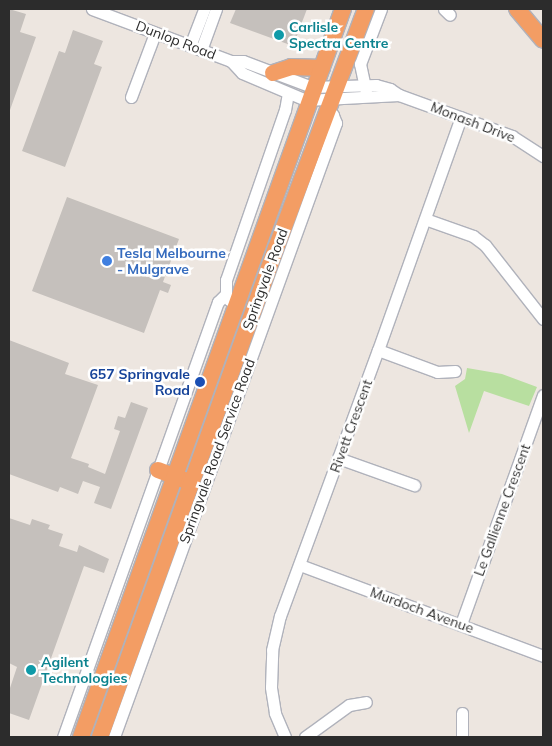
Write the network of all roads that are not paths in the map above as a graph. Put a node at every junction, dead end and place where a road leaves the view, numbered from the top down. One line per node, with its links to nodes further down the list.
1 (92, 9): 8 (street, Dunlop Road)
2 (204, 9): 10 (street)
3 (216, 9): 10 (street)
4 (343, 9): 12 (highway, Springvale Road)
5 (366, 9): 18 (highway, Springvale Road)
6 (382, 9): 14 (street)
7 (517, 9): 9 (highway)
8 (155, 32): 10 (street, Dunlop Road); 17 (street)
9 (543, 40)
10 (196, 48): 11 (street, Dunlop Road)
11 (231, 62): 13 (street, Dunlop Road); 15 (street, Dunlop Road)
12 (322, 68): 13 (highway); 16 (highway, Springvale Road)
13 (273, 73): 16 (street, Dunlop Road)
14 (366, 91): 18 (street, Monash Drive); 19 (street, Monash Drive)
15 (288, 93): 16 (street, Dunlop Road); 22 (street)
16 (312, 94): 18 (street, Monash Drive); 20 (highway, Springvale Road)
17 (131, 97)
18 (334, 99): 25 (highway, Springvale Road)
19 (461, 117): 21 (street, Monash Drive); 23 (street, Rivett Crescent)
20 (292, 152): 22 (street); 24 (highway, Springvale Road)
21 (543, 156)
22 (268, 158): 26 (street)
23 (425, 219): 28 (street); 31 (street, Rivett Crescent)
24 (249, 272): 25 (highway); 27 (highway, Springvale Road)
25 (271, 280): 37 (highway, Springvale Road); 39 (street, Springvale Road Service Road)
26 (226, 294): 27 (street, Springvale Road); 30 (street)
27 (235, 310): 29 (highway, Springvale Road)
28 (543, 319)
29 (224, 341): 30 (street); 36 (highway, Springvale Road)
30 (202, 348): 35 (street)
31 (378, 350): 32 (street); 34 (street, Rivett Crescent)
32 (455, 371)
33 (543, 395): 41 (street, Le Gallienne Crescent)
34 (338, 458): 38 (street); 40 (street, Rivett Crescent)
35 (158, 470): 36 (highway); 45 (street)
36 (175, 476): 37 (highway); 46 (highway, Springvale Road)
37 (192, 482): 39 (highway, Springvale Road)
38 (414, 485)
39 (173, 554): 47 (highway, Springvale Road); 48 (street, Springvale Road Service Road)
40 (300, 565): 41 (street, Murdoch Avenue); 49 (street, Rivett Crescent)
41 (461, 624): 42 (street, Murdoch Avenue)
42 (543, 656)
43 (366, 702): 50 (street)
44 (462, 713): 51 (street)
45 (62, 737)
46 (81, 737)
47 (100, 737)
48 (114, 737)
49 (285, 737)
50 (305, 737)
51 (462, 737)

